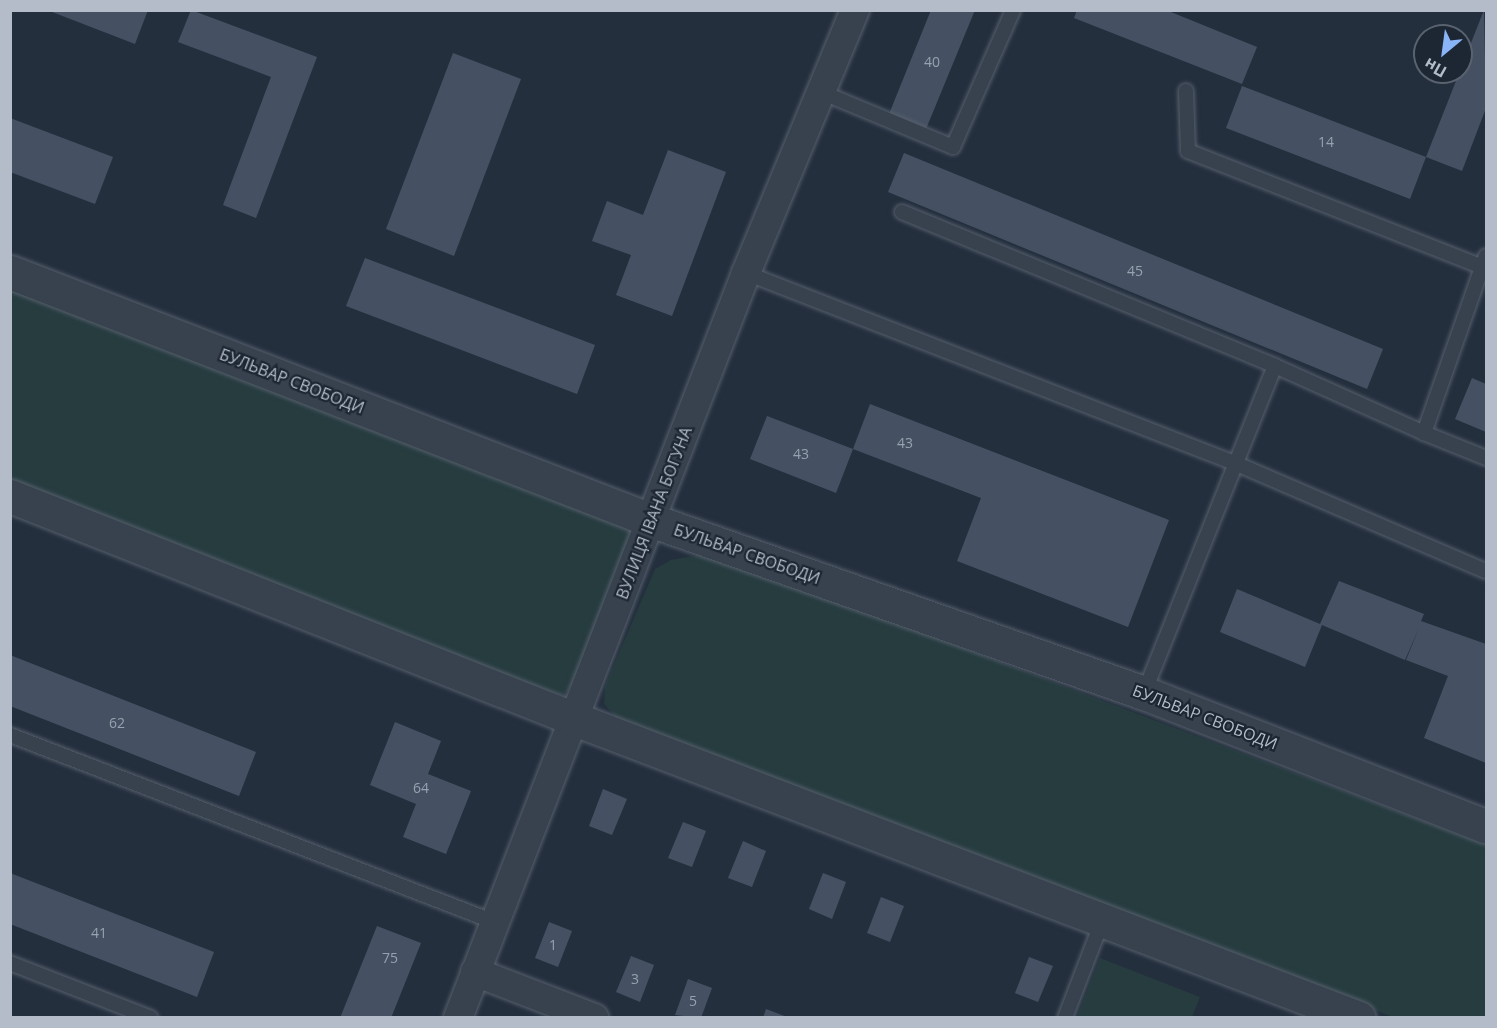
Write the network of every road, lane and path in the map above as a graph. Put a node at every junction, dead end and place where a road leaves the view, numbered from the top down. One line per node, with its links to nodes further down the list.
1 (855, 10): 4 (street, ВУЛИЦЯ ІВАНА БОГУНА)
2 (1013, 10): 4 (lane)
3 (1186, 91): 6 (lane)
4 (821, 92): 8 (street, ВУЛИЦЯ ІВАНА БОГУНА)
5 (902, 212): 9 (lane)
6 (1484, 262): 10 (lane)
7 (10, 272): 14 (street, БУЛЬВАР СВОБОДИ)
8 (746, 273): 12 (lane); 14 (street, ВУЛИЦЯ ІВАНА БОГУНА)
9 (1275, 366): 10 (lane); 12 (lane)
10 (1424, 434): 11 (lane)
11 (1486, 458)
12 (1237, 464): 15 (lane); 16 (lane)
13 (10, 496): 17 (street)
14 (653, 521): 16 (street, БУЛЬВАР СВОБОДИ); 17 (street, ВУЛИЦЯ ІВАНА БОГУНА)
15 (1486, 571)
16 (1144, 693): 19 (street, БУЛЬВАР СВОБОДИ)
17 (572, 718): 20 (street); 21 (street, ВУЛИЦЯ ІВАНА БОГУНА)
18 (10, 735): 21 (lane)
19 (1486, 826)
20 (1103, 918): 27 (lane); 28 (street)
21 (492, 921): 23 (street, ВУЛИЦЯ ІВАНА БОГУНА)
22 (10, 963): 24 (lane)
23 (475, 972): 25 (street, ВУЛИЦЯ ІВАНА БОГУНА); 26 (street)
24 (150, 1017)
25 (458, 1017)
26 (594, 1017)
27 (1065, 1017)
28 (1359, 1017)

